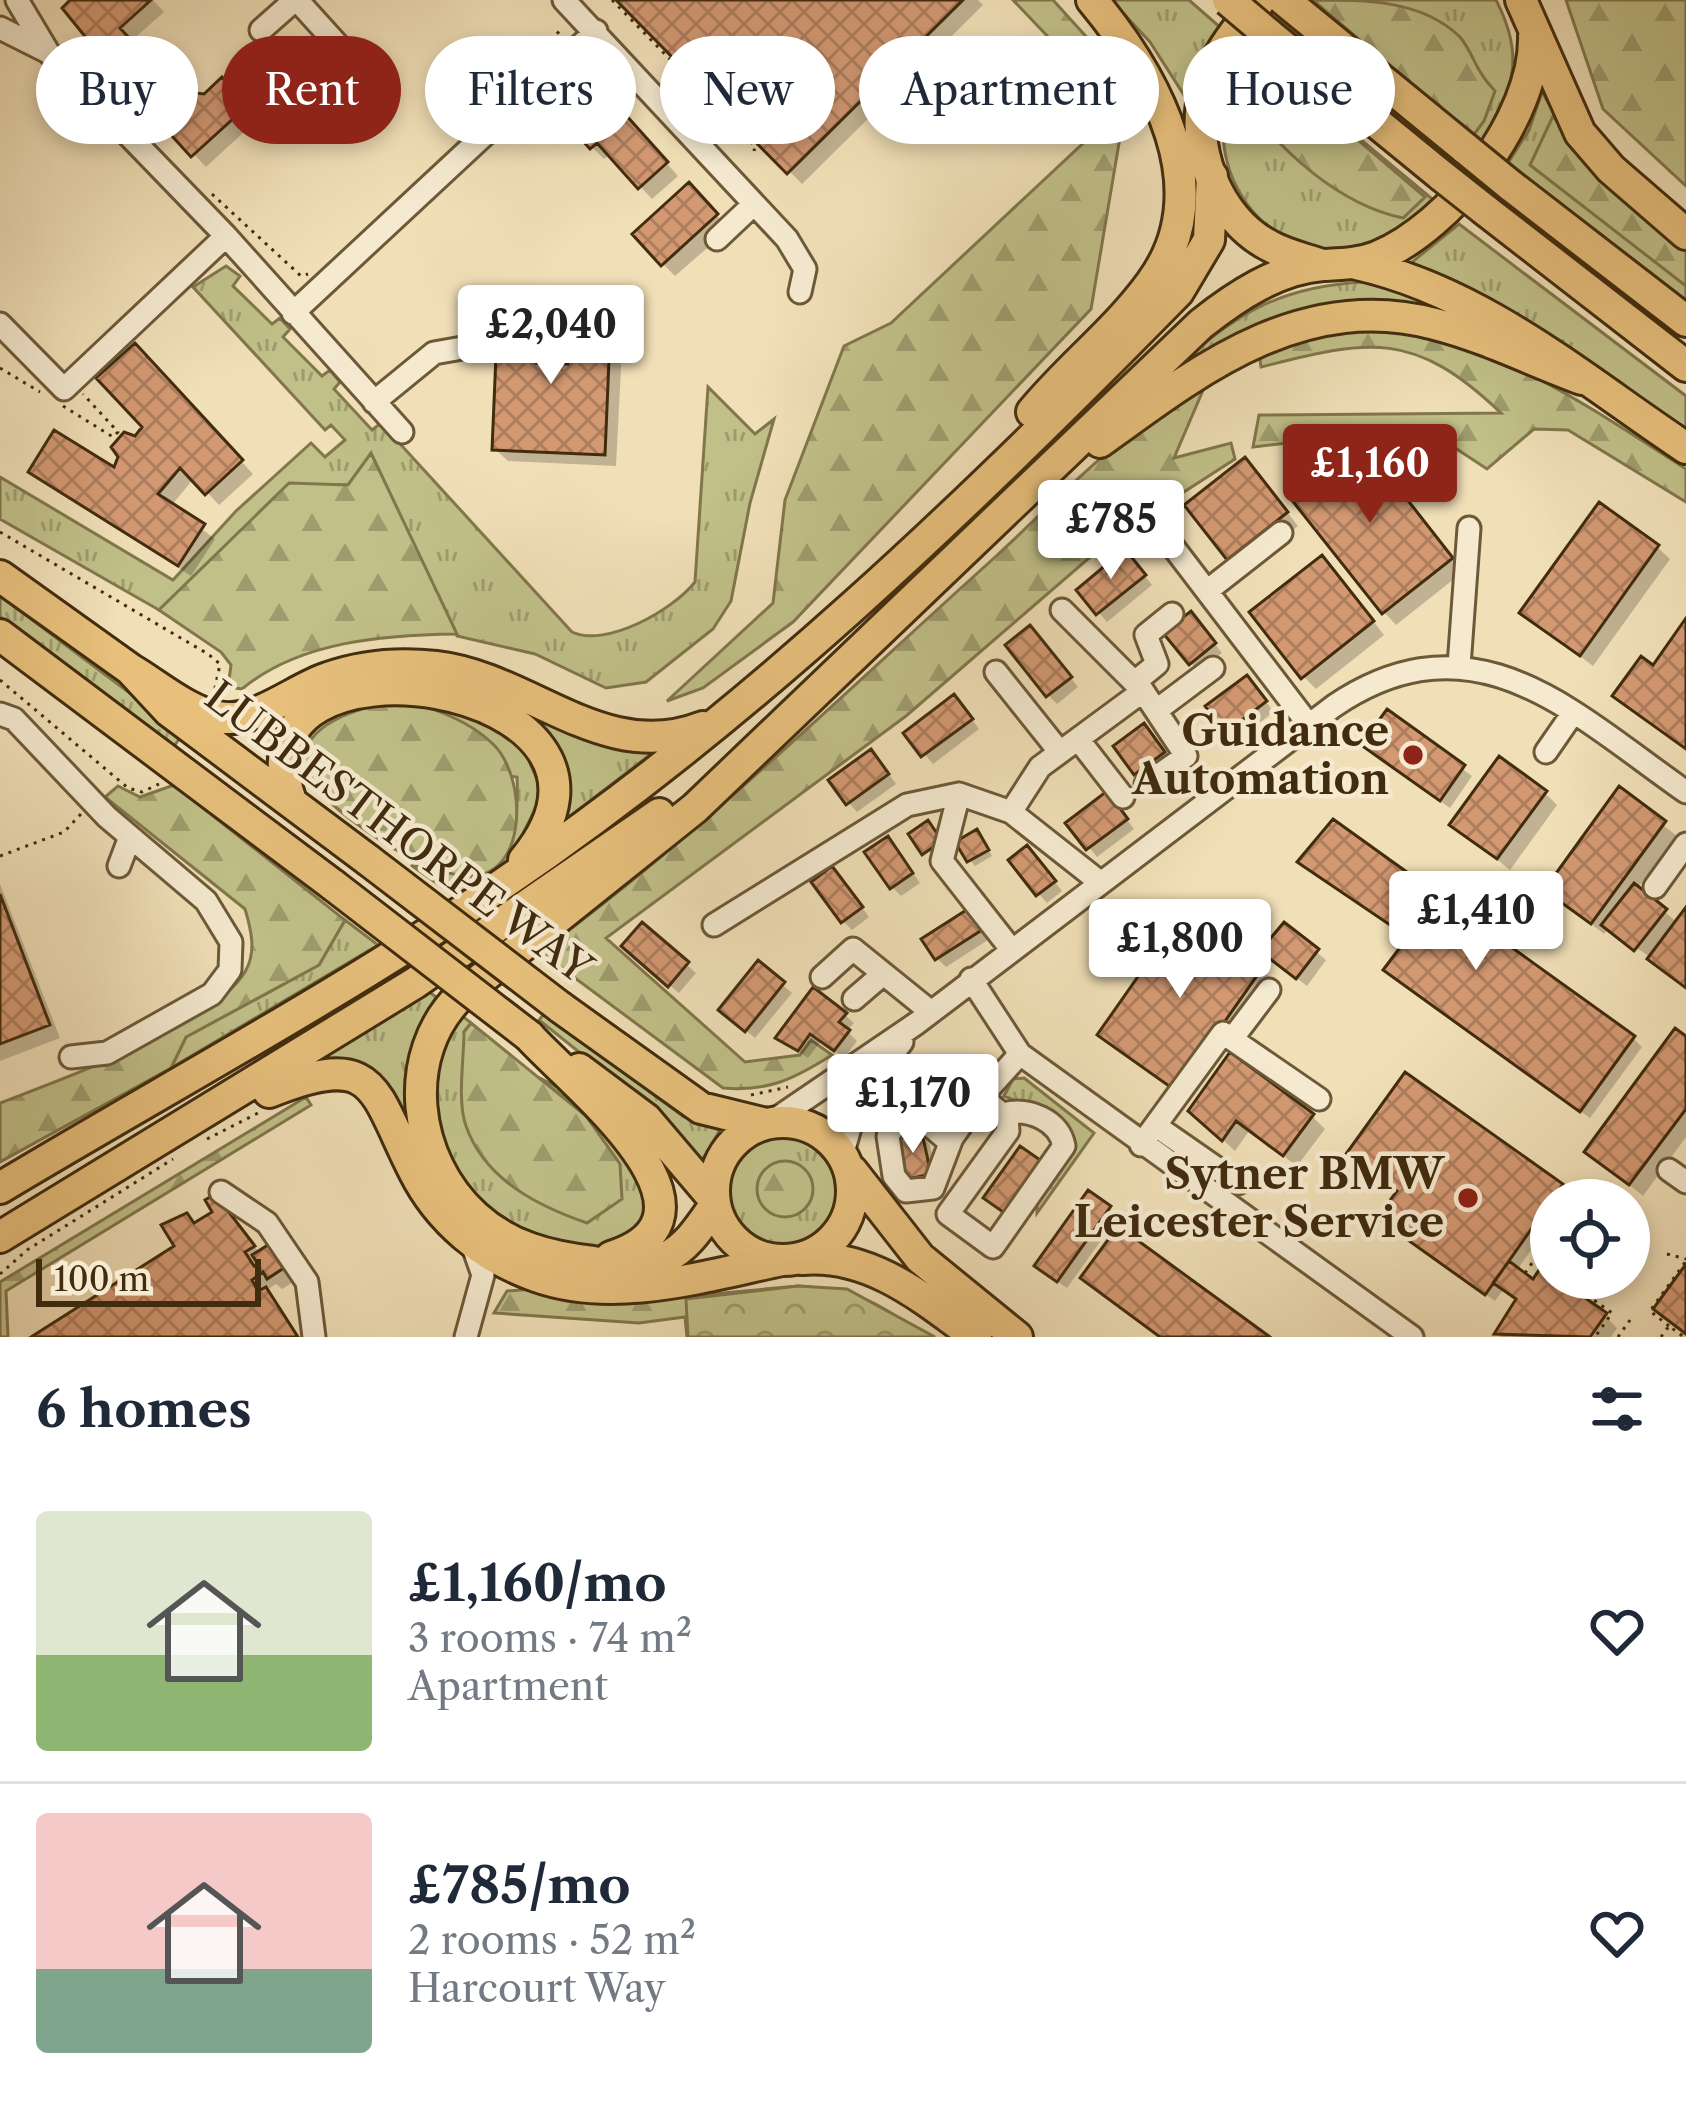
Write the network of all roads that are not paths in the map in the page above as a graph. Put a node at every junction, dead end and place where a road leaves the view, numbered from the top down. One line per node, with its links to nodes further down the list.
1 (17, 0): 12 (street)
2 (296, 0): 10 (street); 13 (street)
3 (565, 0): 11 (street)
4 (1092, 0): 36 (highway)
5 (1106, 0): 16 (highway)
6 (1228, 0): 31 (highway, bridge)
7 (1278, 1): 14 (highway); 28 (highway, bridge)
8 (1526, 10): 21 (highway); 24 (highway)
9 (0, 28): 15 (street)
10 (261, 30)
11 (596, 31): 20 (street); 27 (street)
12 (38, 36)
13 (329, 36)
14 (1244, 36)
15 (36, 46)
16 (1183, 107)
17 (137, 144): 22 (street)
18 (1203, 144): 19 (highway)
19 (1212, 176): 25 (highway); 36 (highway)
20 (754, 204): 23 (street); 26 (street)
21 (1686, 234)
22 (226, 236): 27 (street); 29 (street)
23 (717, 239)
24 (1357, 264): 25 (highway); 32 (highway)
25 (1322, 266): 37 (highway)
26 (800, 292)
27 (293, 313): 33 (street)
28 (1686, 321)
29 (0, 324)
30 (485, 344): 33 (street)
31 (1686, 366)
32 (1582, 379): 35 (highway); 37 (highway)
33 (374, 402): 34 (street)
34 (402, 433)
35 (1686, 448)
36 (993, 472): 55 (highway)
37 (1032, 491): 54 (highway)
38 (1469, 528): 46 (street)
39 (1161, 531): 42 (street)
40 (1281, 532): 42 (street)
41 (0, 576): 48 (highway, LUBBESTHORPE WAY)
42 (1207, 591): 56 (street)
43 (1062, 610): 50 (street)
44 (1172, 614): 50 (street)
45 (0, 635): 71 (highway, LUBBESTHORPE WAY)
46 (1459, 666): 52 (street); 56 (street)
47 (1213, 668): 50 (street)
48 (130, 669): 51 (highway); 59 (highway, LUBBESTHORPE WAY)
49 (996, 672): 57 (street)
50 (1149, 700): 57 (street); 60 (street)
51 (275, 702): 55 (highway); 59 (highway)
52 (1574, 713): 58 (street); 61 (street)
53 (0, 714): 66 (street)
54 (787, 714): 90 (highway); 102 (highway)
55 (720, 721): 69 (highway)
56 (1309, 725): 70 (street)
57 (1068, 745): 63 (street); 65 (street)
58 (1546, 752)
59 (236, 761): 64 (highway, LUBBESTHORPE WAY); 71 (highway)
60 (1146, 784)
61 (1686, 792)
62 (959, 794): 65 (street); 73 (street); 74 (street)
63 (1123, 797)
64 (291, 801): 69 (highway); 89 (highway, LUBBESTHORPE WAY, bridge)
65 (1011, 812): 70 (street)
66 (130, 836): 68 (street); 84 (street)
67 (1686, 844): 72 (street)
68 (118, 866)
69 (506, 882): 96 (highway)
70 (1101, 883): 74 (street)
71 (333, 885): 81 (highway, LUBBESTHORPE WAY, bridge)
72 (1654, 887)
73 (713, 925)
74 (1011, 950): 77 (street)
75 (883, 974): 76 (street); 79 (street); 80 (street)
76 (822, 976)
77 (971, 979): 80 (street); 83 (street)
78 (1269, 990): 82 (street)
79 (854, 999)
80 (924, 1017): 89 (street); 94 (street)
81 (529, 1036): 98 (highway, LUBBESTHORPE WAY); 102 (highway)
82 (1232, 1039): 86 (street); 91 (street)
83 (1020, 1054): 85 (street); 93 (street)
84 (71, 1057)
85 (981, 1097): 88 (street); 92 (street)
86 (1319, 1099)
87 (907, 1106): 92 (street); 92 (street); 92 (street)
88 (1013, 1114): 88 (street)
89 (768, 1123): 94 (highway); 98 (highway)
90 (185, 1126): 99 (highway); 100 (highway)
91 (1156, 1126): 93 (street); 95 (street)
92 (957, 1131)
93 (1141, 1145): 109 (street)
94 (844, 1158): 101 (highway); 108 (highway)
95 (1238, 1183)
96 (0, 1188)
97 (221, 1192): 105 (street)
98 (714, 1202): 101 (highway); 102 (highway)
99 (0, 1237)
100 (471, 1240): 103 (highway); 104 (street)
101 (786, 1260): 103 (highway); 107 (highway)
102 (593, 1262)
103 (527, 1273): 104 (street)
104 (482, 1295): 106 (street)
105 (314, 1337)
106 (466, 1337)
107 (976, 1337)
108 (1017, 1337)
109 (1412, 1337)

